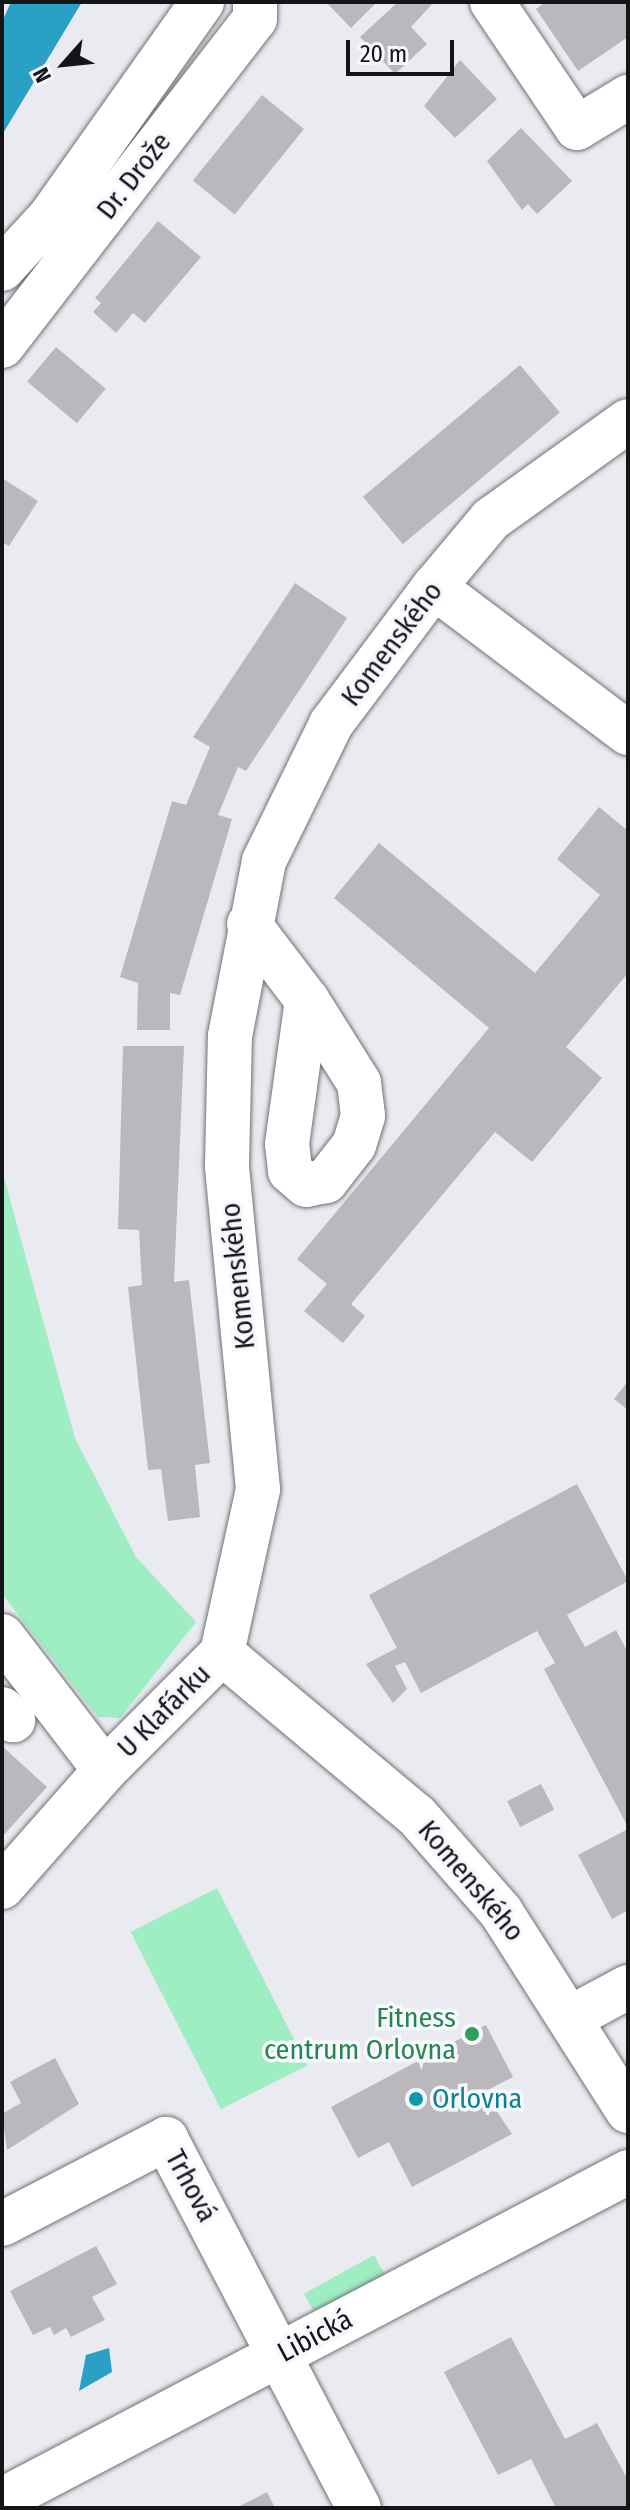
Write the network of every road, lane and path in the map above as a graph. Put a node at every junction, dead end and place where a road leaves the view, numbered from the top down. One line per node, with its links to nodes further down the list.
1 (202, 2): 5 (street, Dr. Drože)
2 (255, 2): 6 (street, Dr. Drože)
3 (492, 2): 4 (street)
4 (628, 97)
5 (2, 269)
6 (2, 346)
7 (628, 421): 8 (street, Komenského)
8 (434, 587): 9 (street); 10 (street, Komenského)
9 (628, 733)
10 (249, 924): 11 (street); 13 (street, Komenského)
11 (307, 1000)
12 (2, 1636): 14 (street, U Klafárku)
13 (222, 1653): 14 (street, U Klafárku); 17 (street, Komenského)
14 (105, 1770): 15 (street, U Klafárku)
15 (2, 1887)
16 (628, 1987): 17 (street)
17 (574, 2016): 18 (street, Komenského)
18 (628, 2111)
19 (628, 2172): 21 (street, Libická)
20 (2, 2224): 21 (street, Trhová)
21 (279, 2355): 22 (street, Libická); 23 (street)
22 (2, 2500)
23 (359, 2508)

